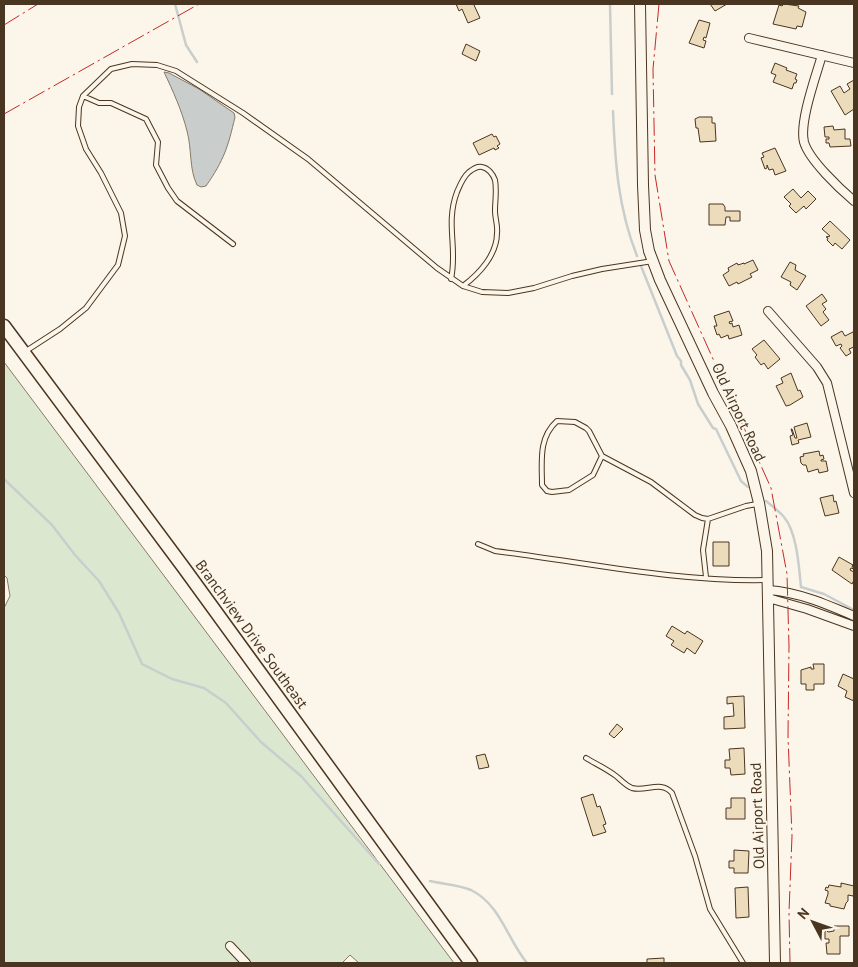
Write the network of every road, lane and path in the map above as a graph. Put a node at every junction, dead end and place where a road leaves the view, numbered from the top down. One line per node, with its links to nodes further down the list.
1 (640, 4): 8 (street, Old Airport Road)
2 (749, 38): 3 (street)
3 (822, 55): 4 (street); 6 (street)
4 (854, 63)
5 (83, 96): 7 (lane); 9 (lane); 13 (lane)
6 (854, 201)
7 (233, 244)
8 (653, 261): 10 (lane); 17 (street, Old Airport Road)
9 (451, 279): 10 (lane); 10 (lane)
10 (462, 286)
11 (768, 311): 15 (street)
12 (4, 326): 13 (main road, Branchview Drive Southeast)
13 (24, 353): 27 (main road, Branchview Drive Southeast)
14 (602, 456): 14 (lane); 18 (lane)
15 (851, 462): 16 (street)
16 (854, 494)
17 (759, 504): 18 (lane); 21 (street, Old Airport Road)
18 (708, 519): 20 (lane)
19 (478, 544): 20 (lane)
20 (706, 578): 21 (lane)
21 (768, 589): 22 (street); 23 (street); 29 (street, Old Airport Road)
22 (854, 616)
23 (854, 626)
24 (586, 758): 28 (lane)
25 (230, 946): 26 (street)
26 (246, 963)
27 (471, 963)
28 (743, 963)
29 (775, 963)

